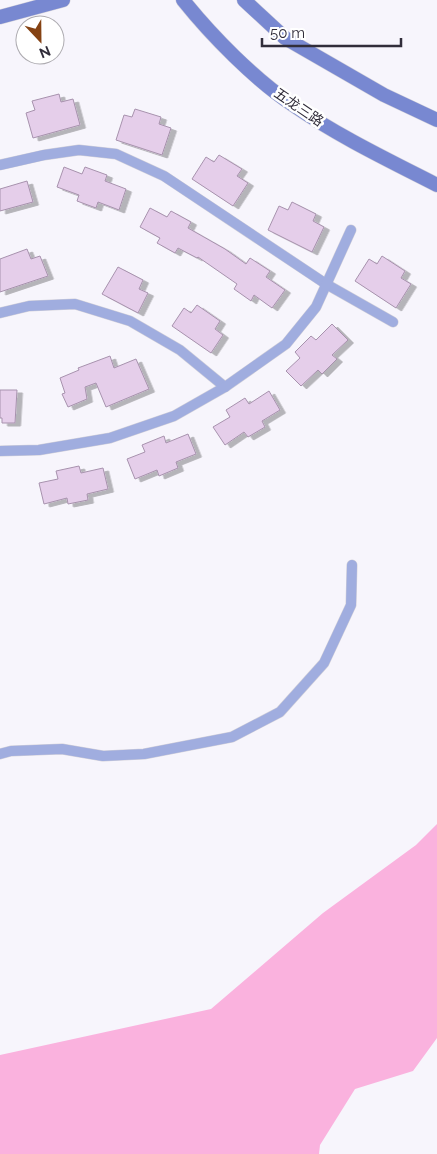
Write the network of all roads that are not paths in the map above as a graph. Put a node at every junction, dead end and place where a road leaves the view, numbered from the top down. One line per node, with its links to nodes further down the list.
1 (63, 0): 4 (main road)
2 (183, 0): 7 (main road, 五龙三路)
3 (244, 0): 5 (main road)
4 (0, 17)
5 (437, 120)
6 (0, 165): 9 (lane)
7 (437, 184)
8 (351, 230): 9 (lane)
9 (326, 284): 11 (lane); 12 (lane)
10 (0, 313): 12 (lane)
11 (393, 322)
12 (225, 387): 13 (lane)
13 (0, 451)
14 (352, 565): 15 (lane)
15 (0, 754)

